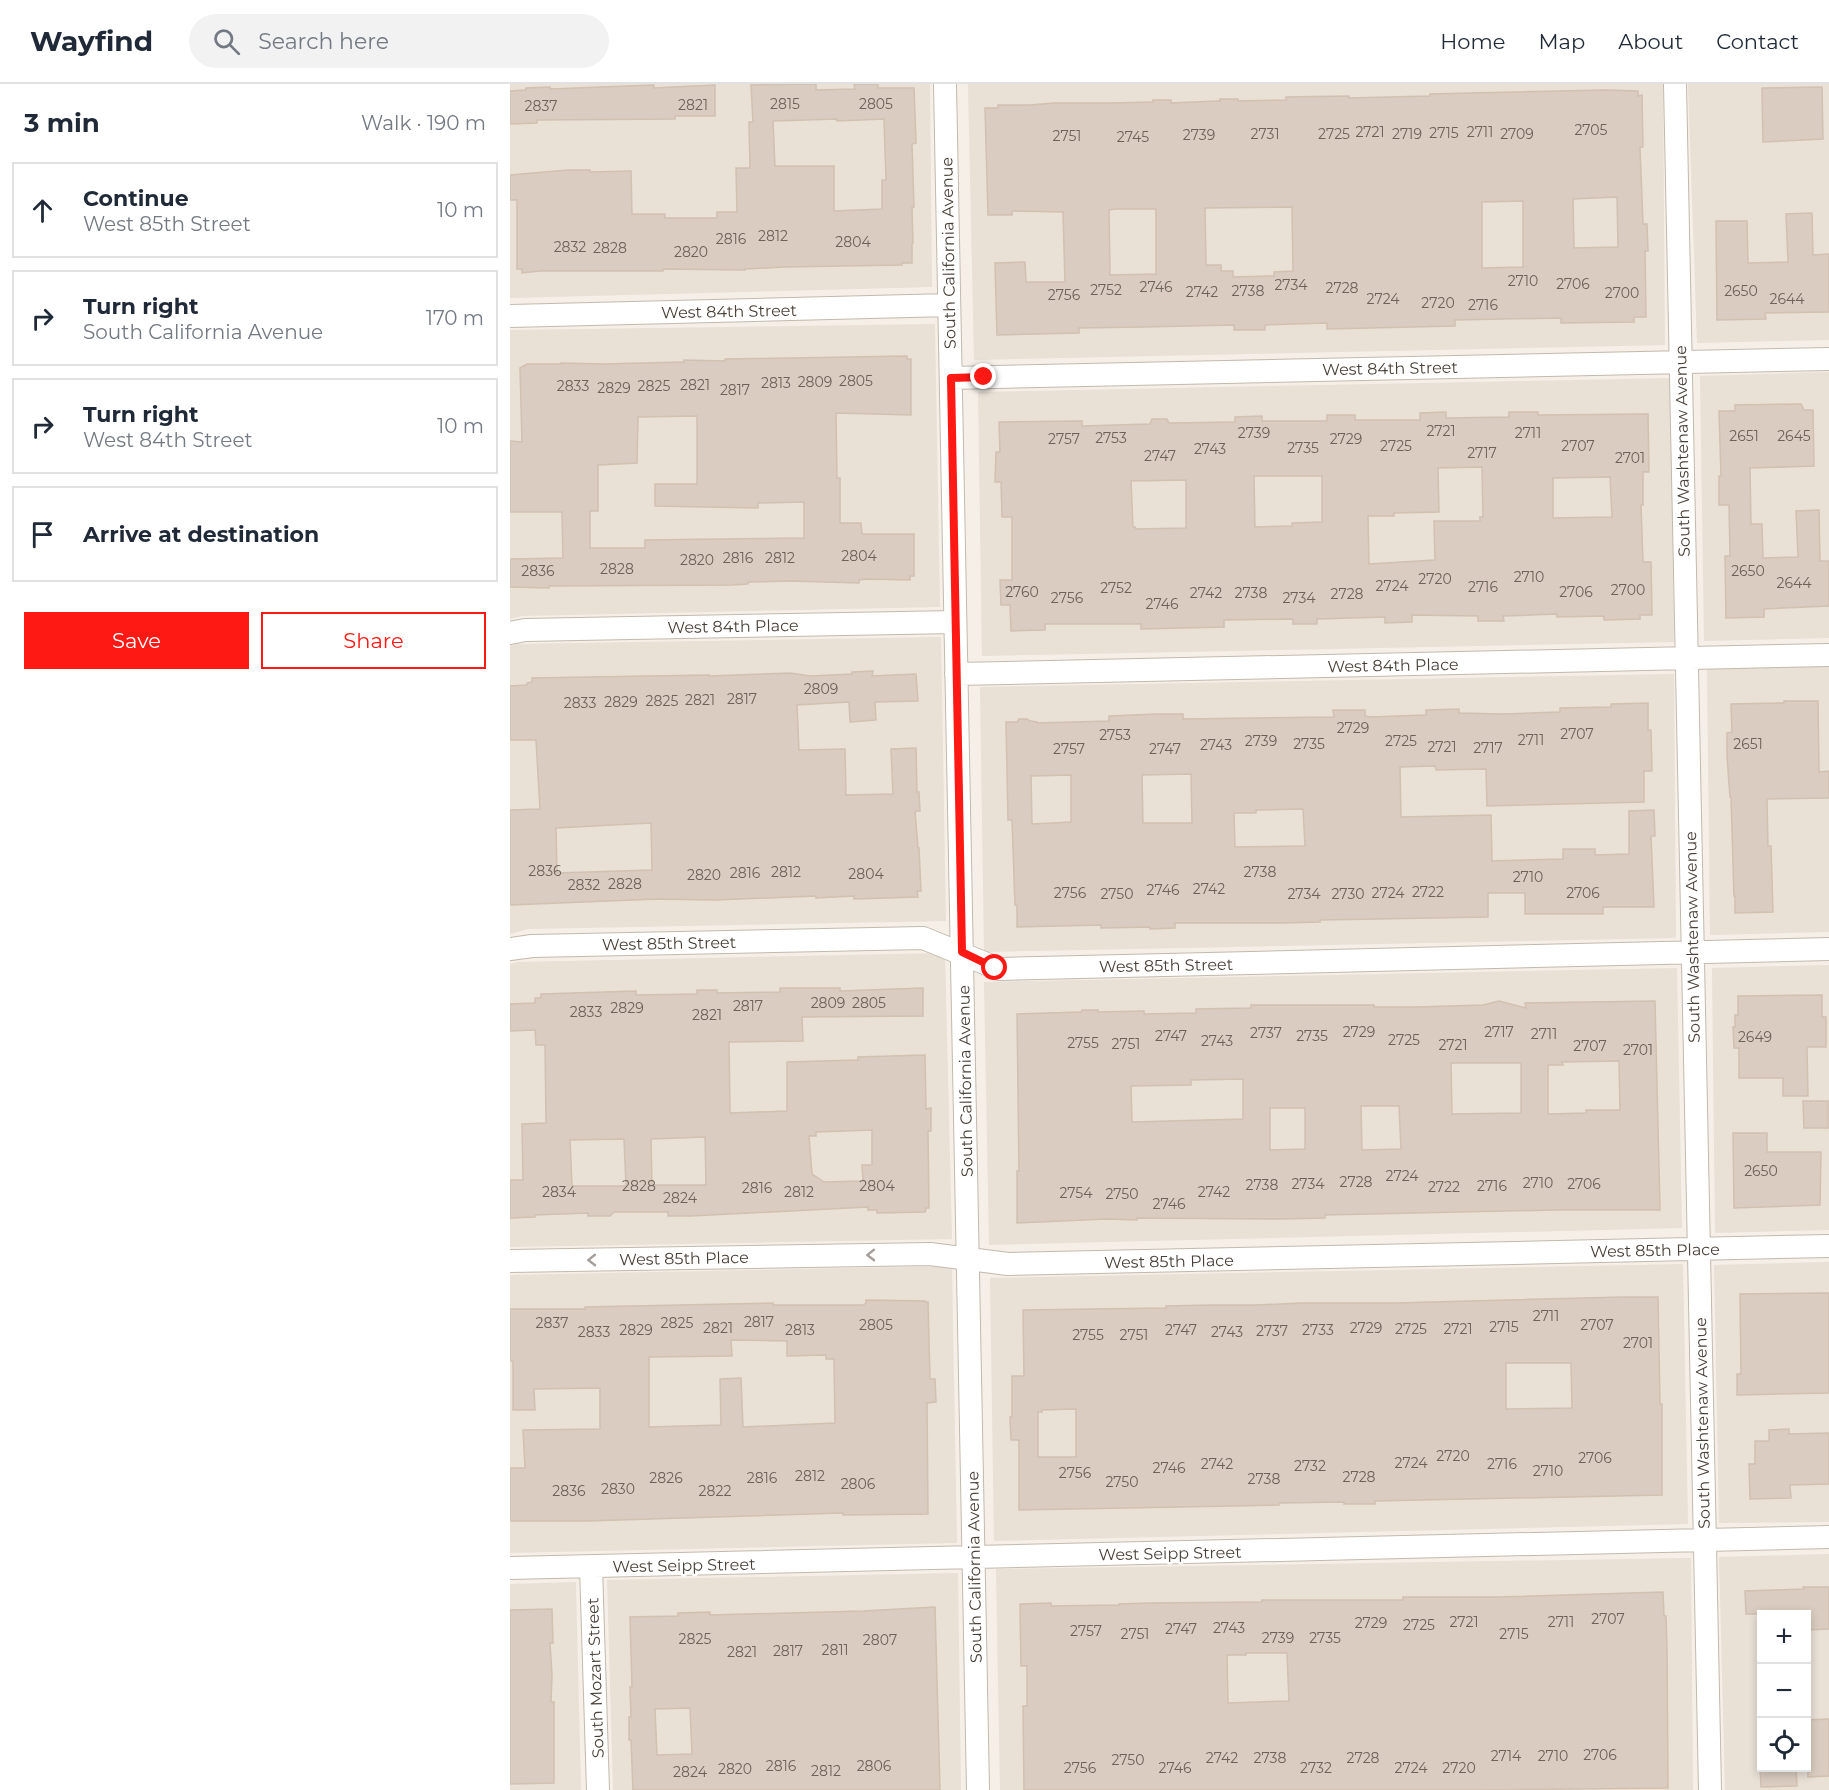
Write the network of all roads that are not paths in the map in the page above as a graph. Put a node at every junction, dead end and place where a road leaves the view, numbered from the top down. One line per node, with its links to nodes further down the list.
1 (945, 84): 3 (street, South California Avenue)
2 (1675, 84): 6 (street, South Washtenaw Avenue)
3 (949, 305): 4 (street, West 84th Street); 7 (street, South California Avenue)
4 (510, 316)
5 (1829, 359): 6 (street, West 84th Street)
6 (1680, 361): 7 (street, West 84th Street); 11 (street, South Washtenaw Avenue)
7 (951, 378): 8 (street, South California Avenue)
8 (956, 622): 9 (street, West 84th Place); 12 (street, South California Avenue)
9 (510, 633)
10 (1829, 655): 11 (street, West 84th Place)
11 (1687, 659): 12 (street, West 84th Place); 15 (street, South Washtenaw Avenue)
12 (956, 674): 16 (street, South California Avenue)
13 (510, 949): 16 (street, West 85th Street)
14 (1829, 949): 15 (street, West 85th Street)
15 (1692, 951): 16 (street, West 85th Street); 18 (street, South Washtenaw Avenue)
16 (962, 952): 19 (street, South California Avenue)
17 (1829, 1246): 18 (street, West 85th Place)
18 (1699, 1249): 19 (street, West 85th Place); 22 (street, South Washtenaw Avenue)
19 (968, 1259): 20 (street, West 85th Place, one-way to 20); 23 (street, South California Avenue)
20 (510, 1262)
21 (1829, 1537): 22 (street, West Seipp Street)
22 (1705, 1540): 23 (street, West Seipp Street); 28 (street, South Washtenaw Avenue)
23 (974, 1558): 24 (street, West Seipp Street); 27 (street, South California Avenue)
24 (591, 1567): 25 (street, West Seipp Street); 26 (street, South Mozart Street)
25 (510, 1568)
26 (598, 1790)
27 (978, 1790)
28 (1710, 1790)

